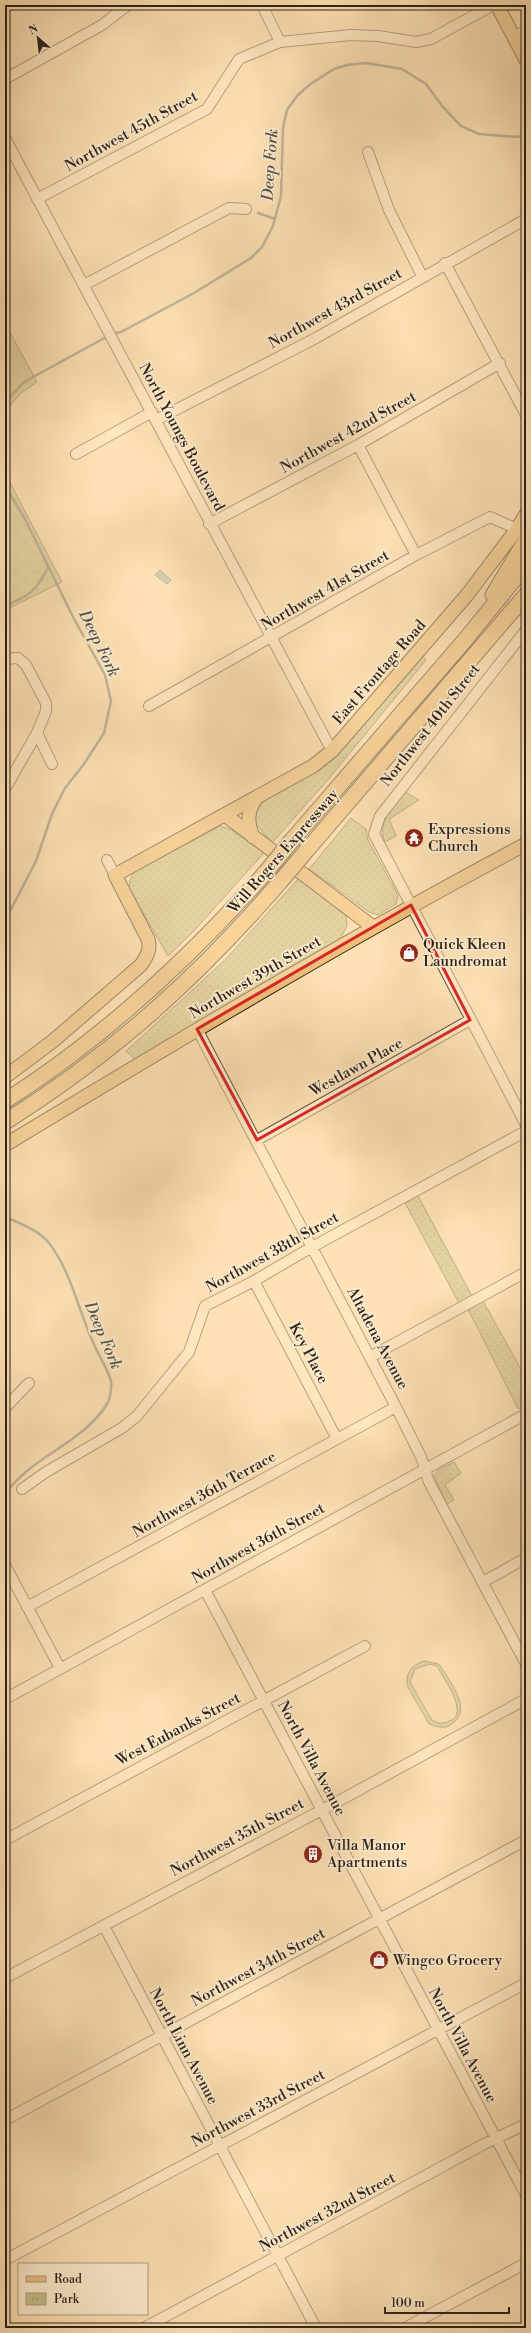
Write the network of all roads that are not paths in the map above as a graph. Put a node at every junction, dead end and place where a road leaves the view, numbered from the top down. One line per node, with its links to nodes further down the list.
1 (128, 5): 9 (street)
2 (262, 5): 7 (street)
3 (494, 5): 7 (street, Northwest 45th Street)
4 (497, 5): 6 (main road)
5 (526, 31): 6 (street)
6 (514, 37): 8 (main road)
7 (280, 42): 12 (street, Northwest 45th Street)
8 (526, 60)
9 (5, 79)
10 (5, 138): 12 (street, North Youngs Boulevard)
11 (368, 152): 16 (street)
12 (37, 199): 17 (street, North Youngs Boulevard)
13 (246, 209): 17 (street)
14 (526, 218): 15 (street, Northwest 43rd Street)
15 (445, 263): 16 (street, Northwest 43rd Street); 18 (street)
16 (422, 276): 20 (street, Northwest 43rd Street)
17 (84, 285): 20 (street, North Youngs Boulevard)
18 (500, 363): 19 (street); 21 (street, Northwest 42nd Street)
19 (526, 415)
20 (154, 416): 22 (street, Northwest 43rd Street); 24 (street, North Youngs Boulevard)
21 (358, 445): 24 (street, Northwest 42nd Street); 26 (street)
22 (76, 454)
23 (526, 514): 25 (main road, East Frontage Road)
24 (209, 524): 30 (street, North Youngs Boulevard)
25 (522, 534): 26 (street, Northwest 41st Street); 31 (highway); 35 (main road, East Frontage Road)
26 (416, 555): 30 (street, Northwest 41st Street)
27 (526, 565): 31 (highway, Will Rogers Expressway)
28 (526, 595): 51 (highway, Will Rogers Expressway, bridge)
29 (526, 630): 44 (street, Northwest 40th Street)
30 (272, 637): 33 (street, Northwest 41st Street); 35 (street, North Youngs Boulevard)
31 (465, 640): 49 (highway, Will Rogers Expressway, bridge)
32 (5, 659): 34 (street)
33 (150, 706)
34 (37, 734): 36 (street); 37 (street)
35 (332, 750): 38 (main road, East Frontage Road)
36 (52, 764)
37 (5, 789)
38 (256, 798): 39 (main road, East Frontage Road); 40 (main road)
39 (225, 815): 40 (main road); 43 (main road)
40 (253, 837): 45 (main road)
41 (526, 844): 44 (main road, Northwest 39th Street)
42 (107, 860): 43 (street)
43 (115, 875): 48 (main road)
44 (411, 905): 45 (main road, Northwest 39th Street); 46 (street)
45 (373, 927): 47 (main road, Northwest 39th Street)
46 (470, 1020): 50 (street); 54 (street, Westlawn Place)
47 (197, 1029): 54 (street, Altadena Avenue); 55 (main road, Northwest 39th Street)
48 (5, 1077)
49 (5, 1101)
50 (522, 1109): 52 (street)
51 (5, 1122)
52 (526, 1125)
53 (526, 1131): 56 (street, Northwest 38th Street)
54 (257, 1140): 56 (street, Altadena Avenue)
55 (5, 1145)
56 (312, 1247): 58 (street, Northwest 38th Street); 59 (street, Altadena Avenue)
57 (526, 1272): 59 (street)
58 (254, 1281): 64 (street, Key Place); 66 (street, Northwest 38th Street)
59 (370, 1357): 61 (street, Altadena Avenue)
60 (29, 1383): 62 (street)
61 (396, 1407): 64 (street, Northwest 36th Terrace); 65 (street, Altadena Avenue)
62 (5, 1408)
63 (526, 1414): 65 (street, Northwest 36th Street)
64 (337, 1438): 71 (street, Northwest 36th Terrace)
65 (425, 1469): 69 (street, Altadena Avenue); 70 (street, Northwest 36th Street)
66 (22, 1489)
67 (526, 1558): 69 (street)
68 (5, 1565): 71 (street)
69 (483, 1582): 73 (street, Altadena Avenue)
70 (204, 1590): 74 (street, Northwest 36th Street); 77 (street, North Villa Avenue)
71 (27, 1607): 74 (street)
72 (365, 1646): 77 (street, West Eubanks Street)
73 (526, 1664)
74 (60, 1668): 75 (street, Northwest 36th Street)
75 (5, 1698)
76 (526, 1699): 78 (street, Northwest 35th Street)
77 (264, 1700): 78 (street, North Villa Avenue); 79 (street, West Eubanks Street)
78 (322, 1809): 81 (street, North Villa Avenue); 82 (street, Northwest 35th Street)
79 (5, 1840)
80 (526, 1840): 81 (street, Northwest 34th Street)
81 (380, 1919): 85 (street, North Villa Avenue); 86 (street, Northwest 34th Street)
82 (104, 1926): 83 (street, Northwest 35th Street); 86 (street, North Linn Avenue)
83 (5, 1978)
84 (526, 1983): 85 (street, Northwest 33rd Street)
85 (438, 2030): 89 (street, North Villa Avenue); 90 (street, Northwest 33rd Street)
86 (162, 2036): 87 (street, Northwest 34th Street); 90 (street, North Linn Avenue)
87 (5, 2120)
88 (526, 2124): 89 (street, Northwest 32nd Street)
89 (496, 2139): 91 (street, North Villa Avenue); 92 (street, Northwest 32nd Street)
90 (219, 2146): 92 (street, North Linn Avenue); 93 (street, Northwest 33rd Street)
91 (526, 2195)
92 (278, 2256): 95 (street, Northwest 32nd Street); 96 (street, North Linn Avenue)
93 (5, 2260)
94 (526, 2263): 97 (street)
95 (144, 2328)
96 (316, 2328)
97 (405, 2328)

